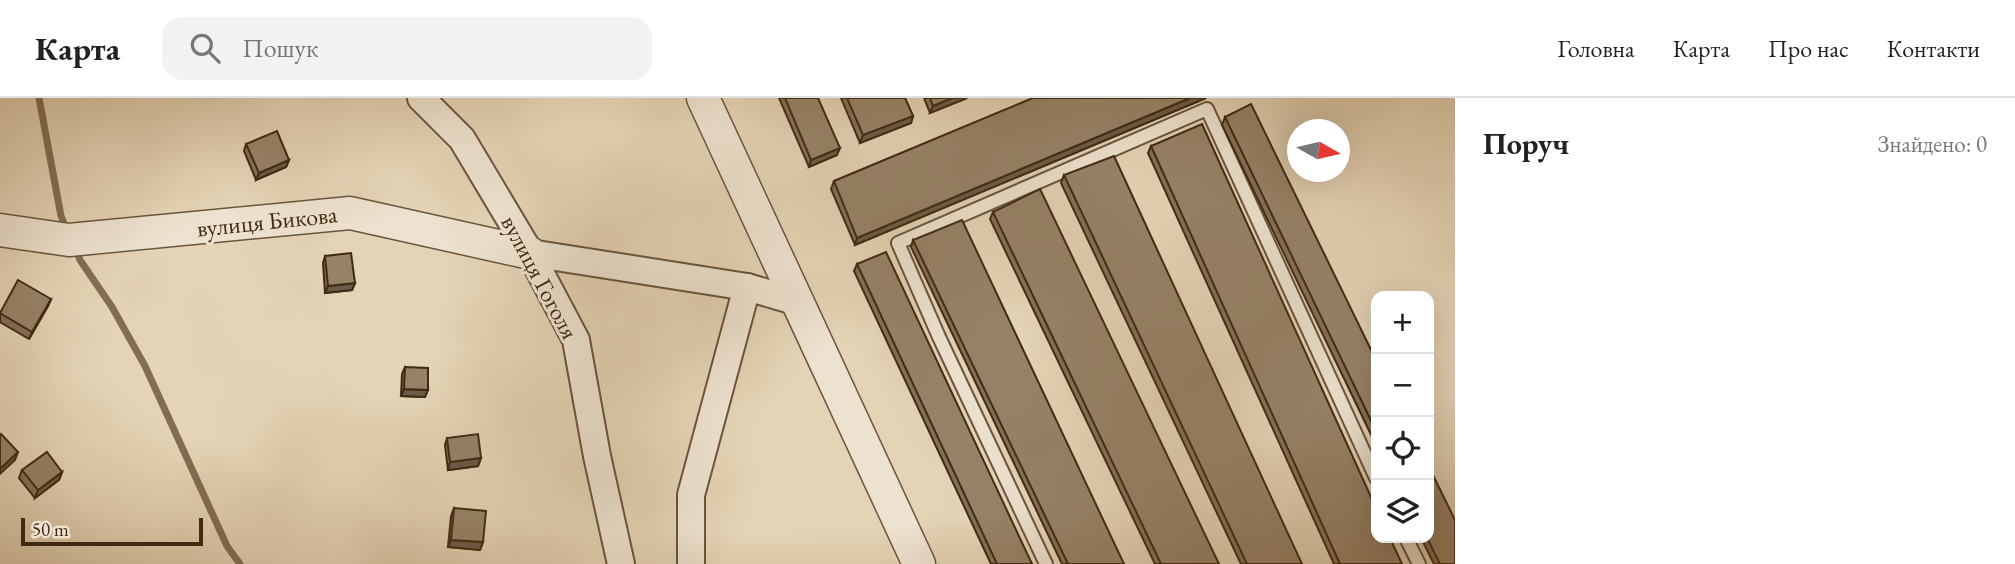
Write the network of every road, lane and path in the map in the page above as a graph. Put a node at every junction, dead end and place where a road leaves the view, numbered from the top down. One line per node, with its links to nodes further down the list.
1 (421, 98): 4 (street, вулиця Гоголя)
2 (703, 98): 6 (street)
3 (0, 230): 4 (street, вулиця Бикова)
4 (530, 253): 5 (street); 9 (street, вулиця Гоголя)
5 (747, 287): 6 (street); 10 (street)
6 (798, 302): 11 (street)
7 (1371, 467): 12 (lane)
8 (1408, 543): 13 (lane)
9 (621, 564)
10 (691, 564)
11 (919, 564)
12 (1045, 564)
13 (1419, 564)

